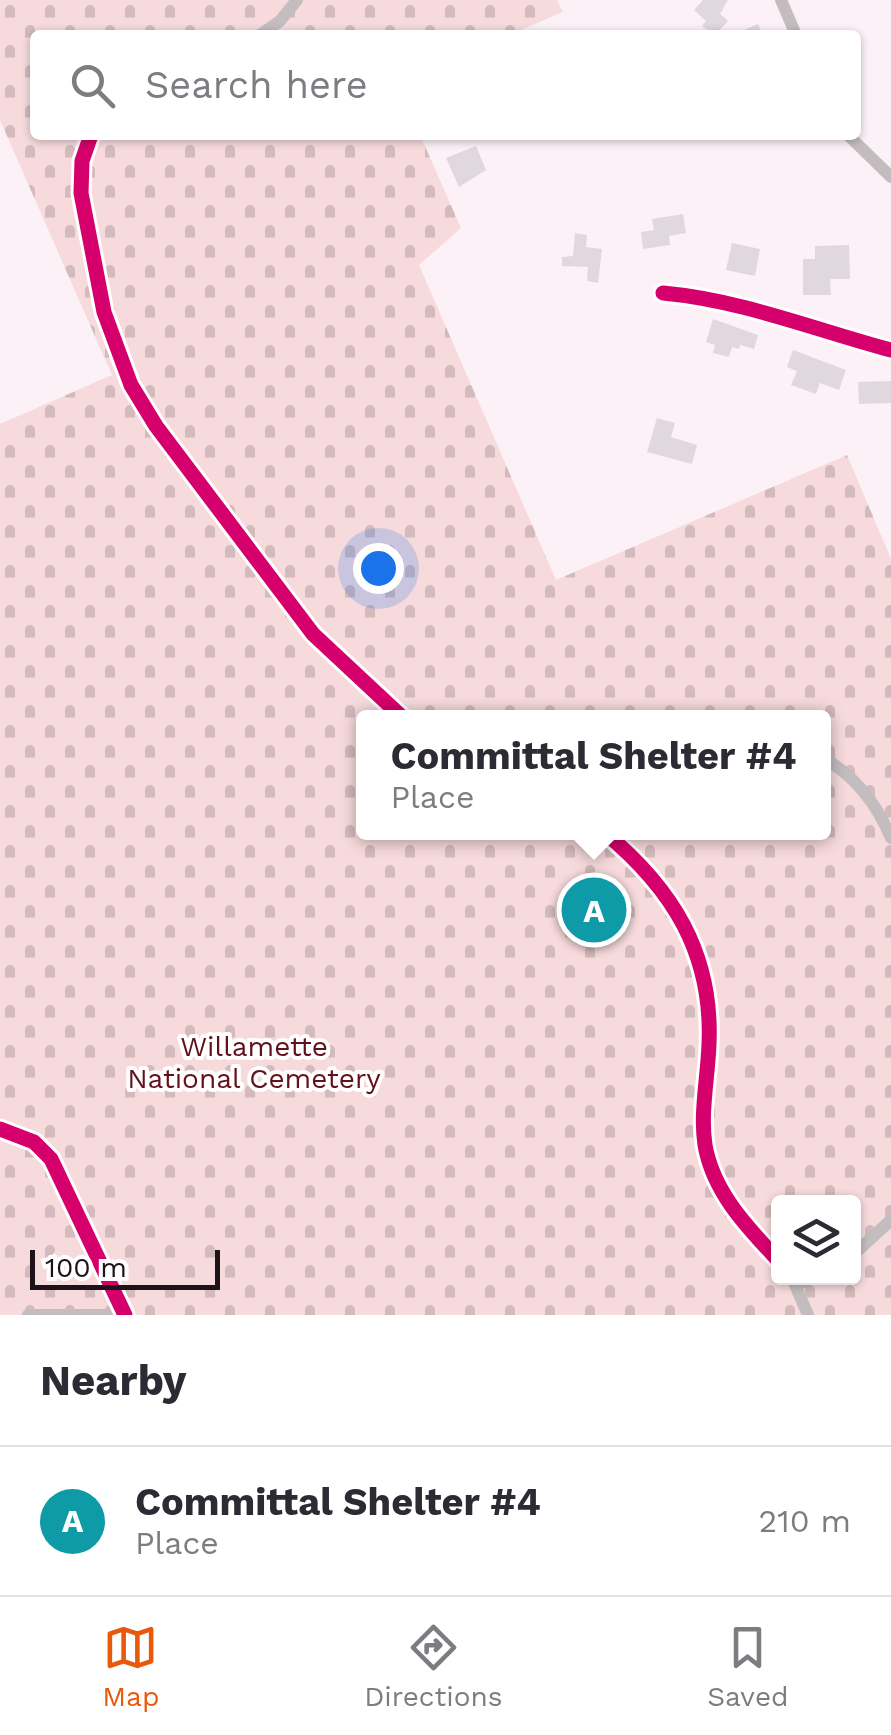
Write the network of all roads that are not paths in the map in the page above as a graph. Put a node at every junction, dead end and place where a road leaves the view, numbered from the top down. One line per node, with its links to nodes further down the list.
1 (297, 0): 3 (street)
2 (781, 0): 4 (street)
3 (267, 30)
4 (794, 30)
5 (89, 140): 10 (street)
6 (853, 140): 7 (street)
7 (891, 177)
8 (663, 294): 9 (street)
9 (891, 350)
10 (394, 710)
11 (831, 764): 12 (street)
12 (891, 838)
13 (613, 840): 17 (street)
14 (0, 1128): 20 (street)
15 (891, 1220): 16 (street)
16 (861, 1248)
17 (771, 1252)
18 (797, 1285): 21 (street)
19 (28, 1315): 20 (street)
20 (122, 1315)
21 (808, 1315)

